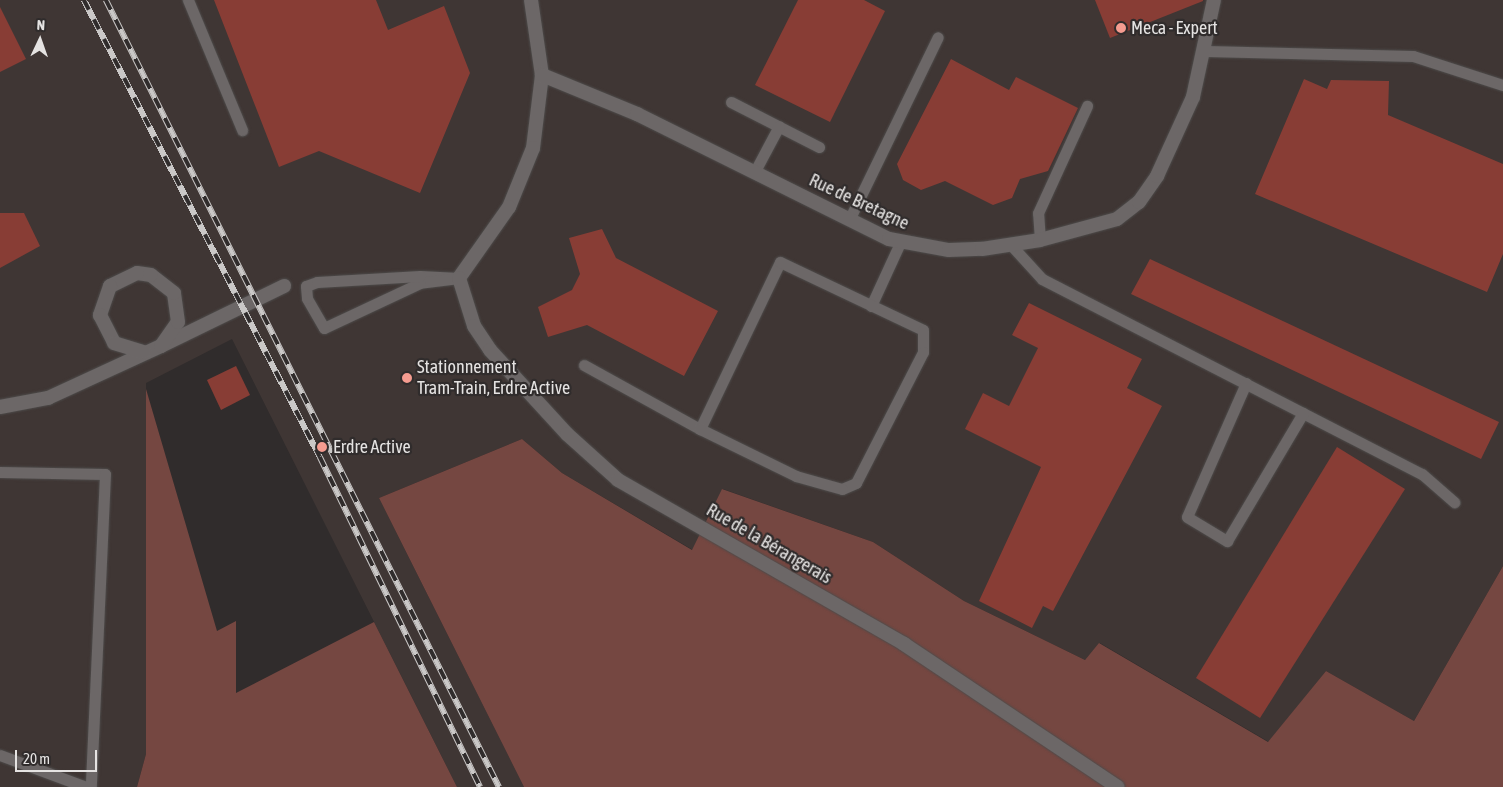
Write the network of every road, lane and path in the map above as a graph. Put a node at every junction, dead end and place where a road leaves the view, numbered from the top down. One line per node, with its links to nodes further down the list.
1 (188, 0): 11 (lane)
2 (531, 0): 6 (street)
3 (1214, 0): 5 (street, Rue de Bretagne)
4 (938, 37): 14 (lane)
5 (1206, 51): 7 (lane); 15 (street, Rue de Bretagne)
6 (542, 74): 13 (street, Rue de Bretagne); 18 (street)
7 (1503, 85)
8 (731, 102): 10 (lane)
9 (1088, 106): 15 (lane)
10 (779, 126): 12 (lane); 13 (lane)
11 (242, 130)
12 (819, 147)
13 (754, 173): 14 (street, Rue de Bretagne)
14 (849, 220): 16 (street, Rue de Bretagne)
15 (1040, 240): 17 (street, Rue de Bretagne)
16 (900, 243): 17 (street, Rue de Bretagne); 21 (lane)
17 (1011, 245): 25 (lane)
18 (459, 278): 20 (lane); 20 (lane); 34 (street, Rue de la Bérangerais)
19 (284, 286): 20 (lane); 22 (street)
20 (306, 286)
21 (871, 306): 28 (lane); 28 (lane)
22 (161, 346): 23 (street); 23 (street)
23 (144, 352): 26 (street)
24 (584, 365): 28 (lane)
25 (1246, 383): 27 (lane); 27 (lane)
26 (0, 407)
27 (1303, 413): 30 (lane)
28 (700, 429)
29 (0, 472): 33 (lane)
30 (1454, 502)
31 (0, 755): 32 (lane)
32 (86, 787)
33 (91, 787)
34 (1118, 787)

